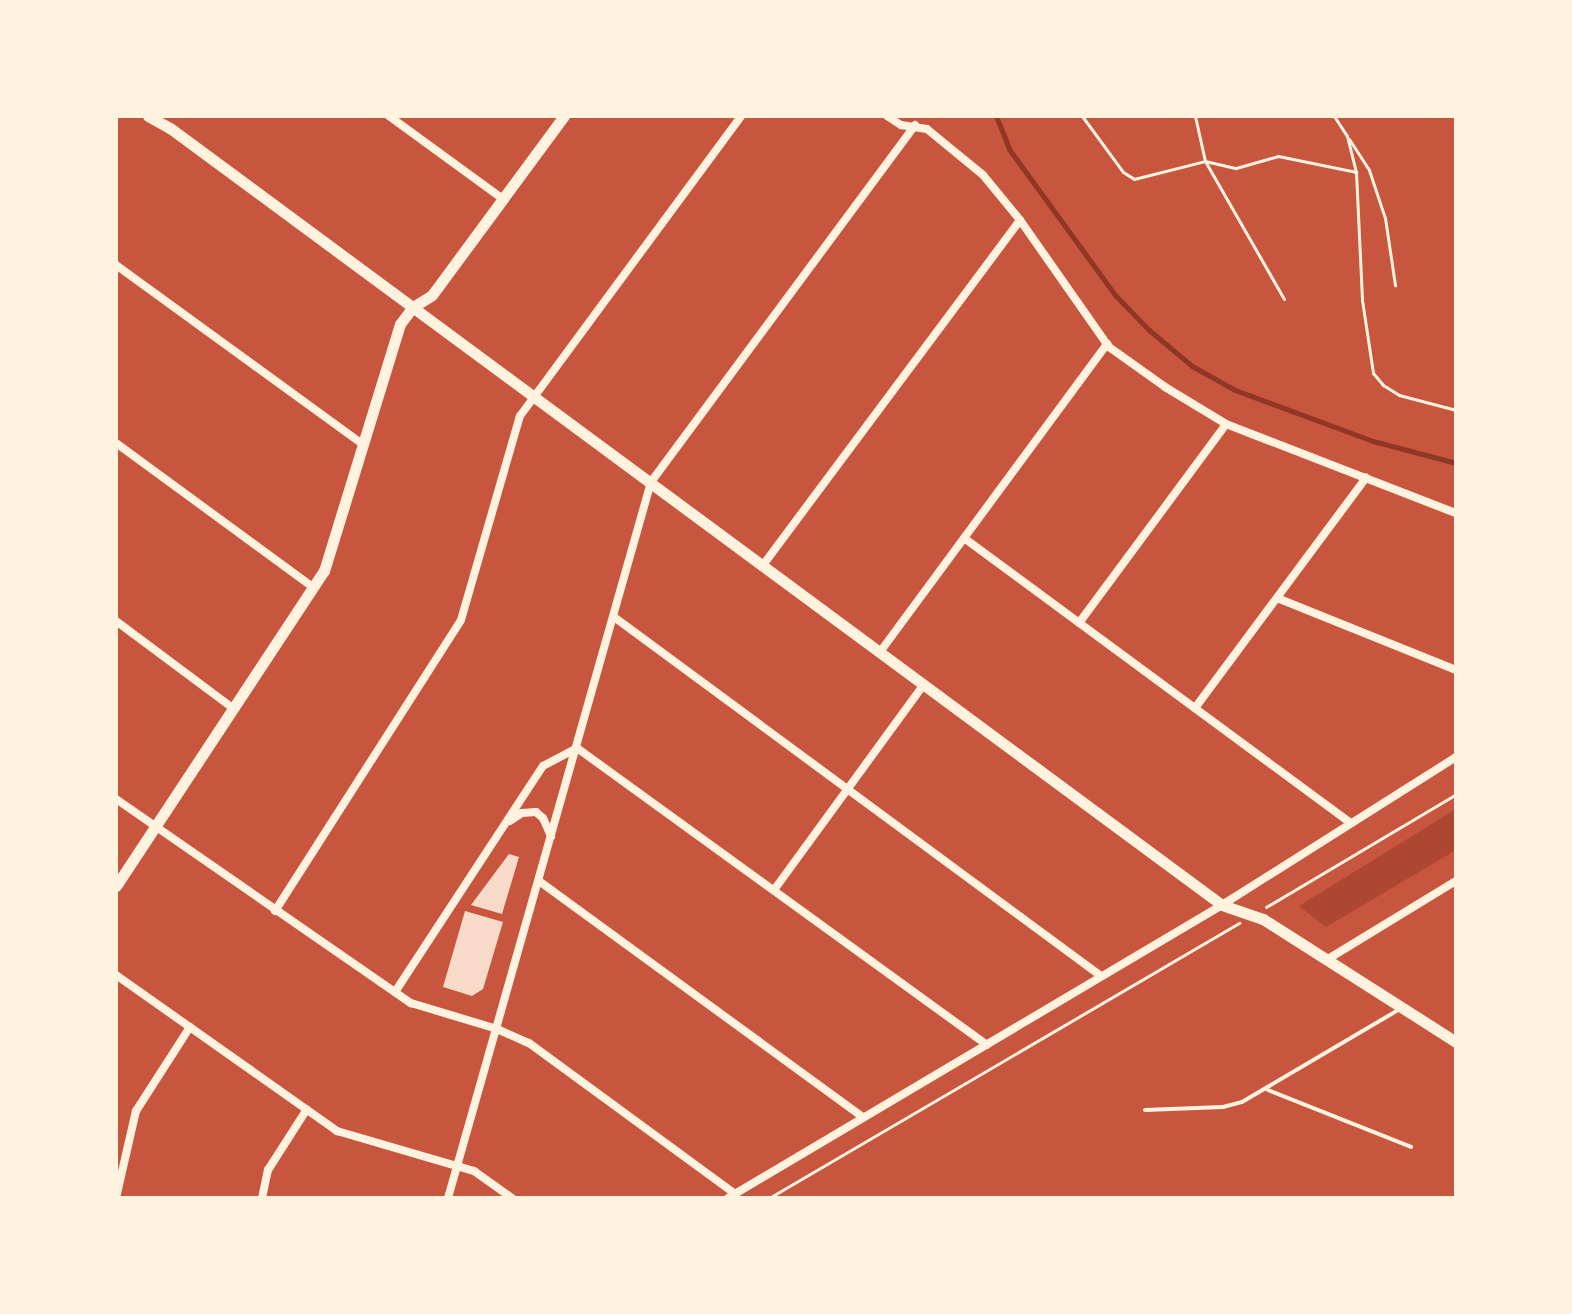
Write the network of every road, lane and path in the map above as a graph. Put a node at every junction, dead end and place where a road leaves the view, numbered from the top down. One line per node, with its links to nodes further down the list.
1 (148, 116): 18 (street)
2 (389, 116): 13 (street)
3 (564, 116): 13 (street)
4 (741, 116): 20 (street)
5 (887, 116): 9 (street)
6 (1082, 116): 11 (path)
7 (1195, 116): 11 (path)
8 (1334, 116): 10 (path)
9 (915, 125): 14 (street); 26 (street)
10 (1347, 136): 12 (path); 16 (path)
11 (1205, 161): 12 (path); 17 (path)
12 (1356, 172): 21 (path)
13 (503, 199): 18 (street)
14 (1020, 220): 19 (street); 29 (street)
15 (116, 265): 24 (street)
16 (1395, 285)
17 (1284, 299)
18 (413, 307): 20 (street); 24 (street)
19 (1107, 344): 22 (street); 28 (street)
20 (534, 396): 26 (street); 54 (street)
21 (1456, 410)
22 (1226, 424): 25 (street); 34 (street)
23 (116, 443): 30 (street)
24 (364, 445): 30 (street)
25 (1366, 478): 27 (street); 31 (street)
26 (651, 482): 29 (street); 32 (street)
27 (1456, 513)
28 (964, 538): 34 (street); 35 (street)
29 (763, 565): 35 (street)
30 (314, 588): 39 (street)
31 (1277, 598): 36 (street); 38 (street)
32 (614, 617): 40 (street); 42 (street)
33 (116, 621): 39 (street)
34 (1079, 623): 38 (street)
35 (880, 652): 37 (street)
36 (1456, 670)
37 (924, 684): 42 (street); 53 (street)
38 (1195, 708): 45 (street)
39 (234, 709): 46 (street)
40 (577, 748): 47 (street); 48 (street); 52 (street)
41 (1456, 757): 45 (street)
42 (848, 789): 52 (street); 58 (street)
43 (1456, 794): 55 (path)
44 (116, 799): 46 (street)
45 (1350, 823): 53 (street)
46 (156, 828): 51 (street); 54 (street)
47 (502, 829): 48 (street); 59 (street)
48 (552, 837): 49 (street)
49 (539, 881): 62 (street); 68 (street)
50 (1456, 881): 56 (street)
51 (116, 886)
52 (774, 890): 64 (street)
53 (1222, 905): 55 (street); 58 (street)
54 (275, 911): 59 (street)
55 (1254, 915): 56 (street); 76 (path)
56 (1328, 959): 60 (street)
57 (116, 975): 61 (street)
58 (1101, 976): 64 (street)
59 (395, 992): 62 (street)
60 (1403, 1006): 63 (street); 65 (lane)
61 (190, 1027): 66 (street); 72 (street)
62 (497, 1029): 70 (street); 71 (street)
63 (1456, 1042)
64 (987, 1045): 68 (street)
65 (1268, 1090): 67 (lane); 69 (lane)
66 (307, 1109): 70 (street); 73 (street)
67 (1145, 1110)
68 (863, 1117): 71 (street)
69 (1411, 1147)
70 (457, 1165): 74 (street); 75 (street)
71 (732, 1196)
72 (116, 1198)
73 (262, 1198)
74 (448, 1198)
75 (512, 1198)
76 (769, 1198)

